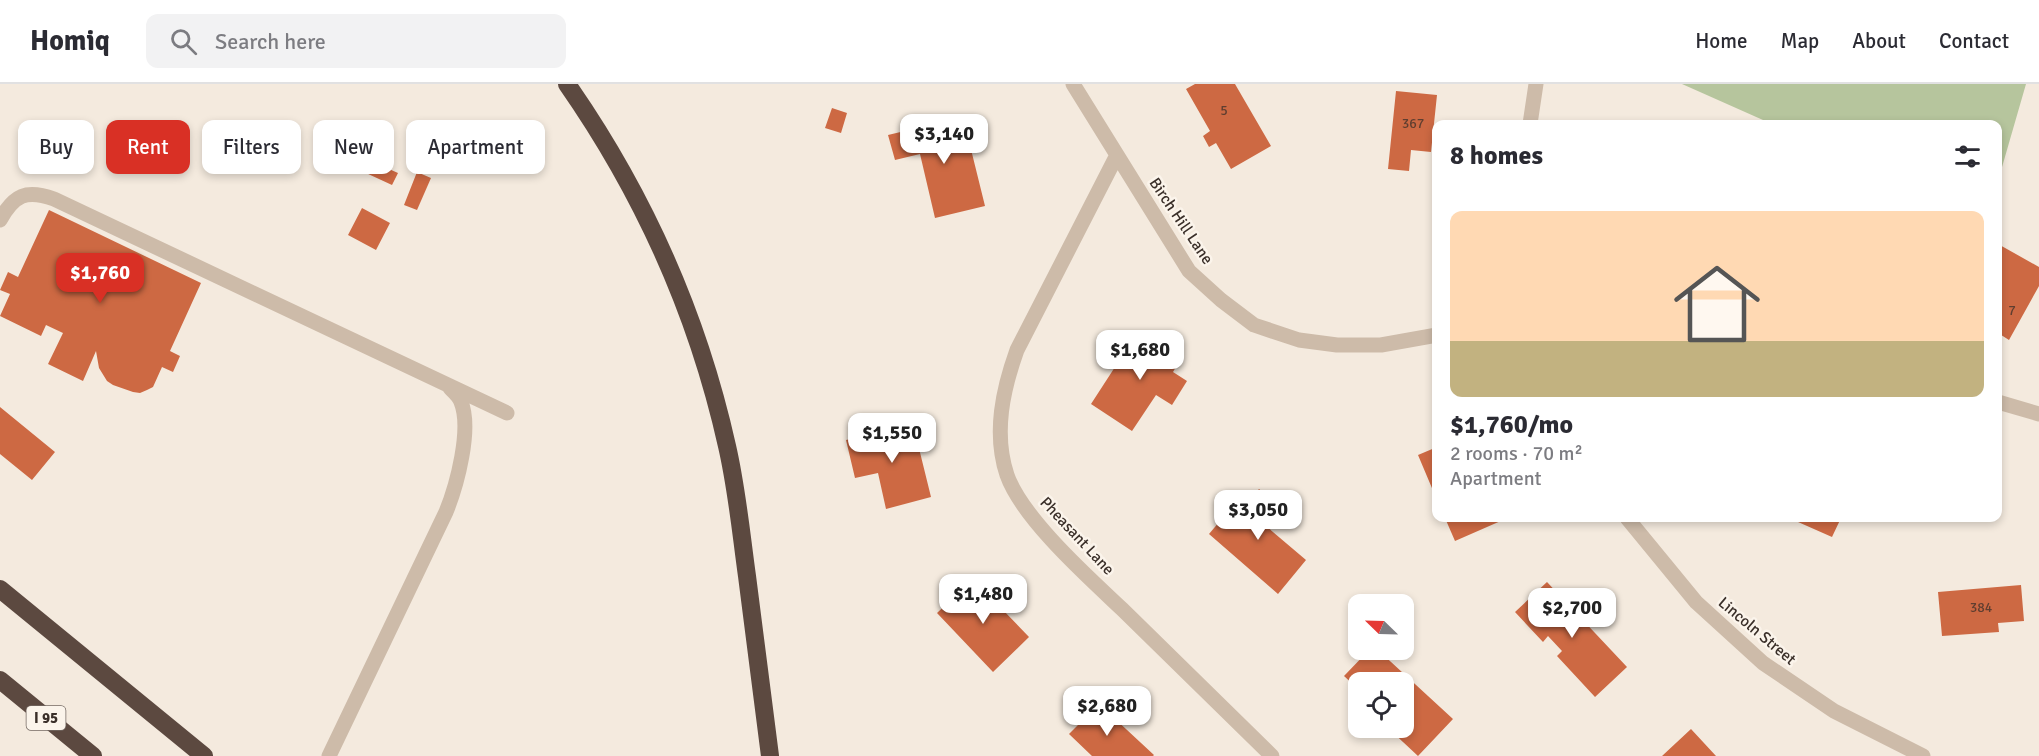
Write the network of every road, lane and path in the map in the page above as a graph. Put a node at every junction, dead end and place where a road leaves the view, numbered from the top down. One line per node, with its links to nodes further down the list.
1 (567, 84): 18 (highway)
2 (1073, 84): 5 (street, Birch Hill Lane)
3 (1536, 84): 4 (street)
4 (1531, 120)
5 (1117, 155): 7 (street, Birch Hill Lane); 19 (street, Pheasant Lane)
6 (0, 220): 8 (street)
7 (1432, 336)
8 (442, 382): 10 (street); 17 (street)
9 (2002, 403): 11 (street)
10 (507, 413)
11 (2039, 414)
12 (1630, 522): 20 (street, Lincoln Street)
13 (0, 589): 16 (highway)
14 (0, 680): 15 (highway, I 95)
15 (93, 756)
16 (204, 756)
17 (329, 756)
18 (770, 756)
19 (1272, 756)
20 (1923, 756)

